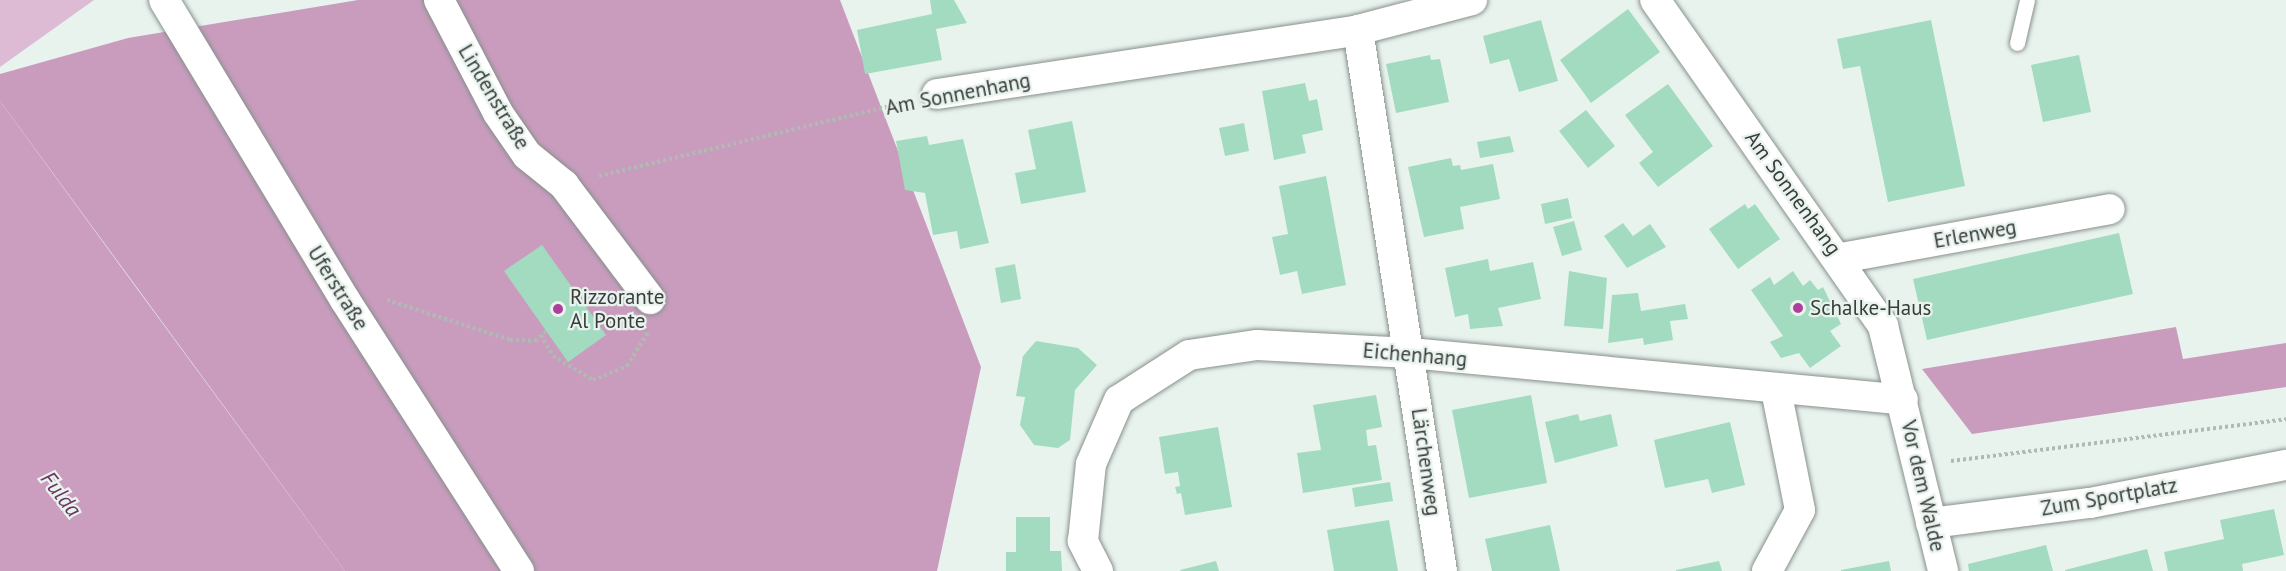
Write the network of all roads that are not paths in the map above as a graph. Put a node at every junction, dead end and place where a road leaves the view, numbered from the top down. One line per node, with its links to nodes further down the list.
1 (164, 0): 17 (street, Uferstraße)
2 (439, 0): 11 (street, Lindenstraße)
3 (1473, 0): 6 (street, Am Sonnenhang)
4 (1655, 0): 10 (street, Am Sonnenhang)
5 (2027, 0): 7 (lane)
6 (1358, 30): 8 (street, Am Sonnenhang); 12 (street)
7 (2017, 43)
8 (938, 94)
9 (2110, 209): 10 (street, Erlenweg)
10 (1840, 258): 14 (street, Am Sonnenhang)
11 (650, 299)
12 (1410, 353): 13 (street, Eichenhang); 18 (street, Eichenhang); 19 (street, Lärchenweg)
13 (1776, 390): 14 (street, Eichenhang); 20 (street)
14 (1903, 400): 16 (street, Vor dem Walde)
15 (2286, 465): 16 (street, Zum Sportplatz)
16 (1931, 523): 21 (street, Vor dem Walde)
17 (519, 571)
18 (1098, 571)
19 (1442, 571)
20 (1767, 571)
21 (1943, 571)

